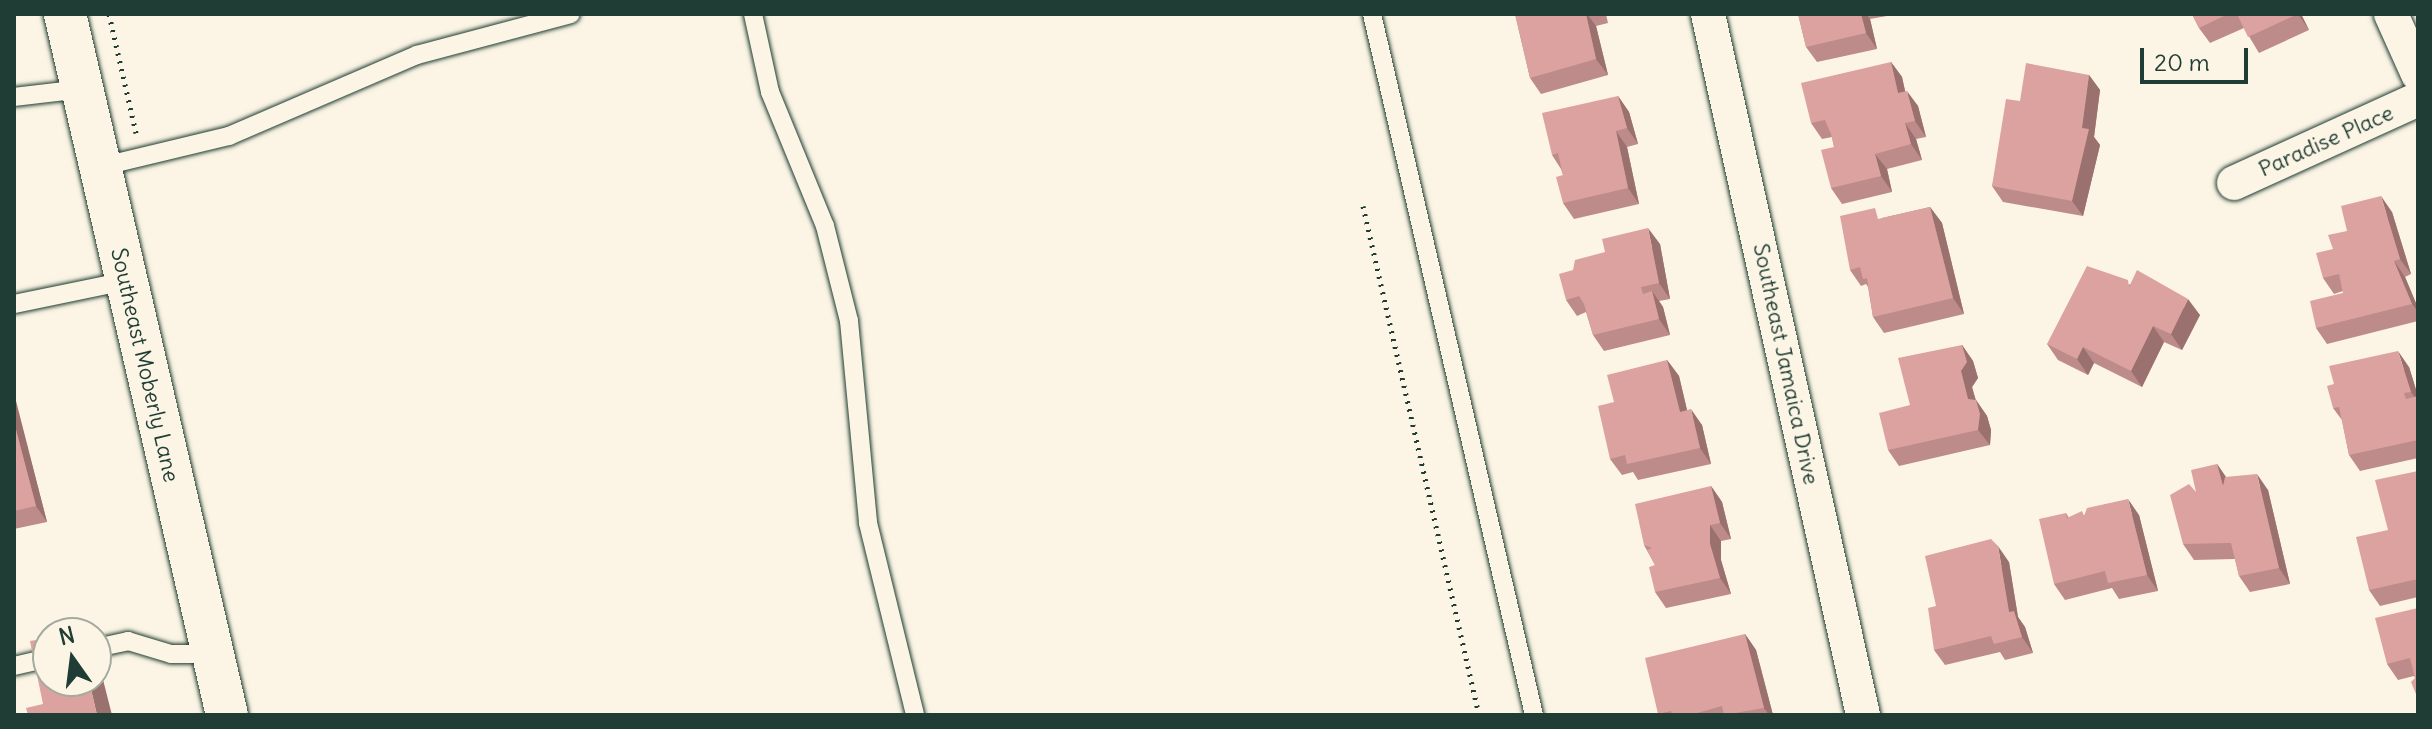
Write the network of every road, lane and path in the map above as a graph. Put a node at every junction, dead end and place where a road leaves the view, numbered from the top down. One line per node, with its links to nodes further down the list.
1 (65, 14): 9 (street, Southeast Moberly Lane)
2 (109, 14): 12 (path)
3 (571, 14): 13 (lane)
4 (753, 14): 21 (lane)
5 (1372, 14): 23 (lane)
6 (1708, 14): 24 (street, Southeast Jamaica Drive)
7 (2391, 14): 8 (street)
8 (2418, 74)
9 (82, 89): 10 (lane); 13 (street, Southeast Moberly Lane)
10 (14, 97)
11 (2418, 99): 14 (street, Paradise Place)
12 (132, 112)
13 (100, 167): 16 (street, Southeast Moberly Lane)
14 (2234, 183)
15 (1363, 206): 22 (path)
16 (126, 281): 17 (lane); 19 (street, Southeast Moberly Lane)
17 (14, 304)
18 (112, 644): 19 (lane)
19 (212, 654): 20 (street, Southeast Moberly Lane)
20 (227, 715)
21 (915, 715)
22 (1479, 715)
23 (1534, 715)
24 (1863, 715)

